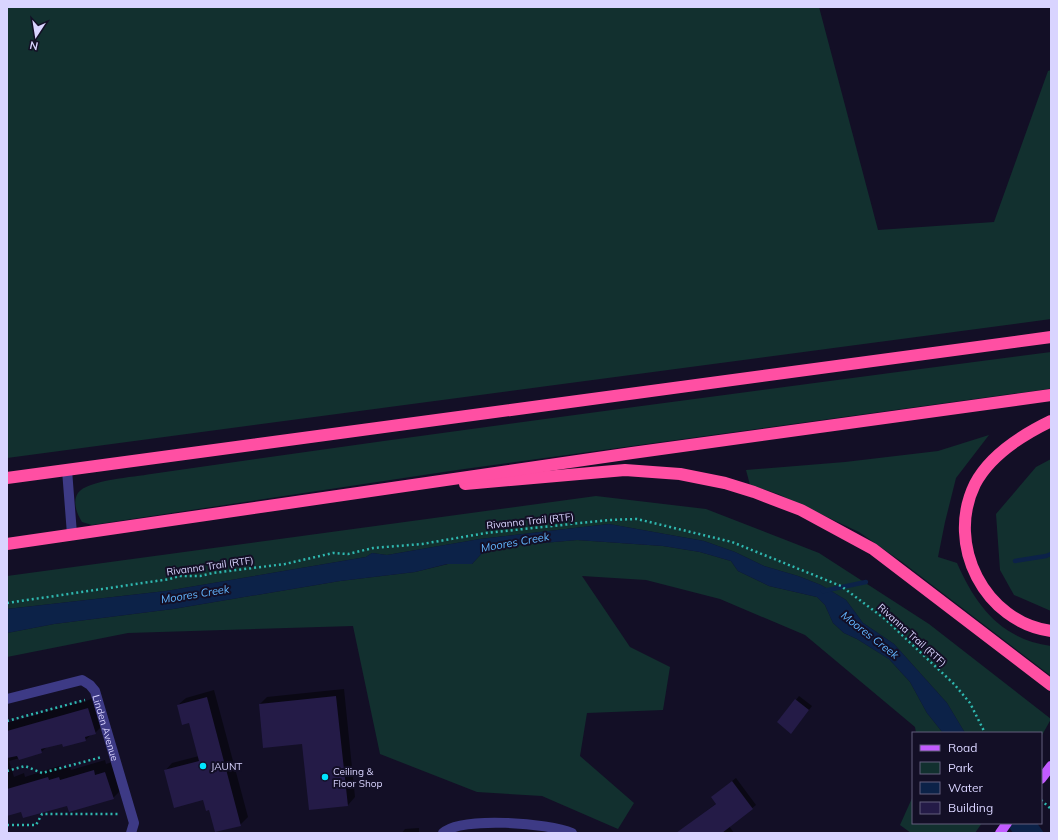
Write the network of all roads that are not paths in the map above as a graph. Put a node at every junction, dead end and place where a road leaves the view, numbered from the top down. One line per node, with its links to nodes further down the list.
1 (1051, 338): 4 (highway)
2 (1051, 395): 6 (highway)
3 (1051, 421): 9 (highway)
4 (67, 470): 5 (highway); 7 (street)
5 (7, 478)
6 (368, 490): 7 (highway); 10 (highway)
7 (72, 534): 8 (highway)
8 (7, 544)
9 (1051, 632)
10 (1051, 685)
11 (7, 699): 15 (street, Linden Avenue)
12 (1051, 766): 13 (main road)
13 (1042, 779)
14 (1007, 824): 18 (main road)
15 (131, 833)
16 (443, 833): 17 (street)
17 (572, 833)
18 (1000, 833)

